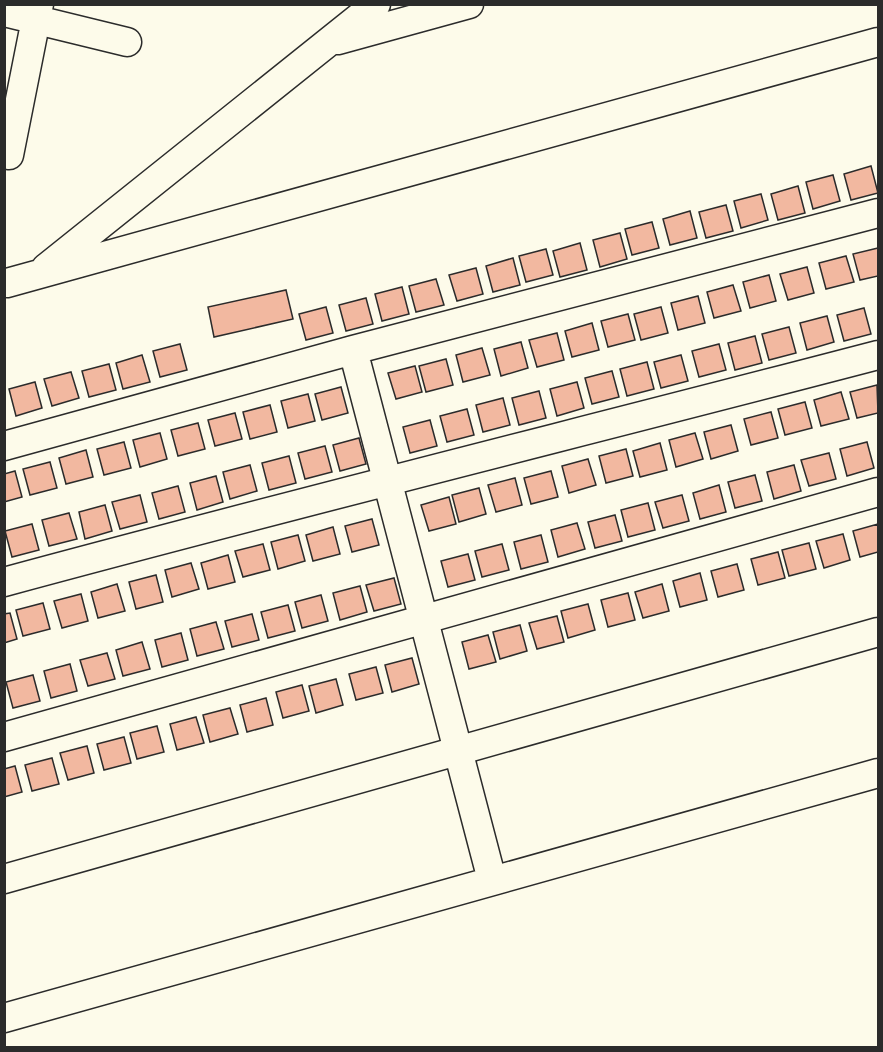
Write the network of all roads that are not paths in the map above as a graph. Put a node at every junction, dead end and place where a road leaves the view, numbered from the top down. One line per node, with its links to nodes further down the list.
1 (376, 4): 7 (street)
2 (469, 4): 7 (street)
3 (4, 12): 4 (street)
4 (37, 12): 5 (street); 8 (street)
5 (128, 42)
6 (879, 42): 10 (street)
7 (327, 43): 10 (street)
8 (9, 155)
9 (879, 213): 12 (street)
10 (37, 275): 11 (street)
11 (7, 283)
12 (353, 350): 14 (street); 15 (street)
13 (879, 355): 15 (street)
14 (4, 446)
15 (387, 480): 17 (street); 18 (street)
16 (879, 492): 18 (street)
17 (4, 582)
18 (424, 618): 20 (street); 21 (street)
19 (879, 632): 21 (street)
20 (4, 736)
21 (457, 750): 23 (street); 24 (street)
22 (879, 773): 24 (street)
23 (4, 879)
24 (492, 880): 25 (street)
25 (4, 1018)

